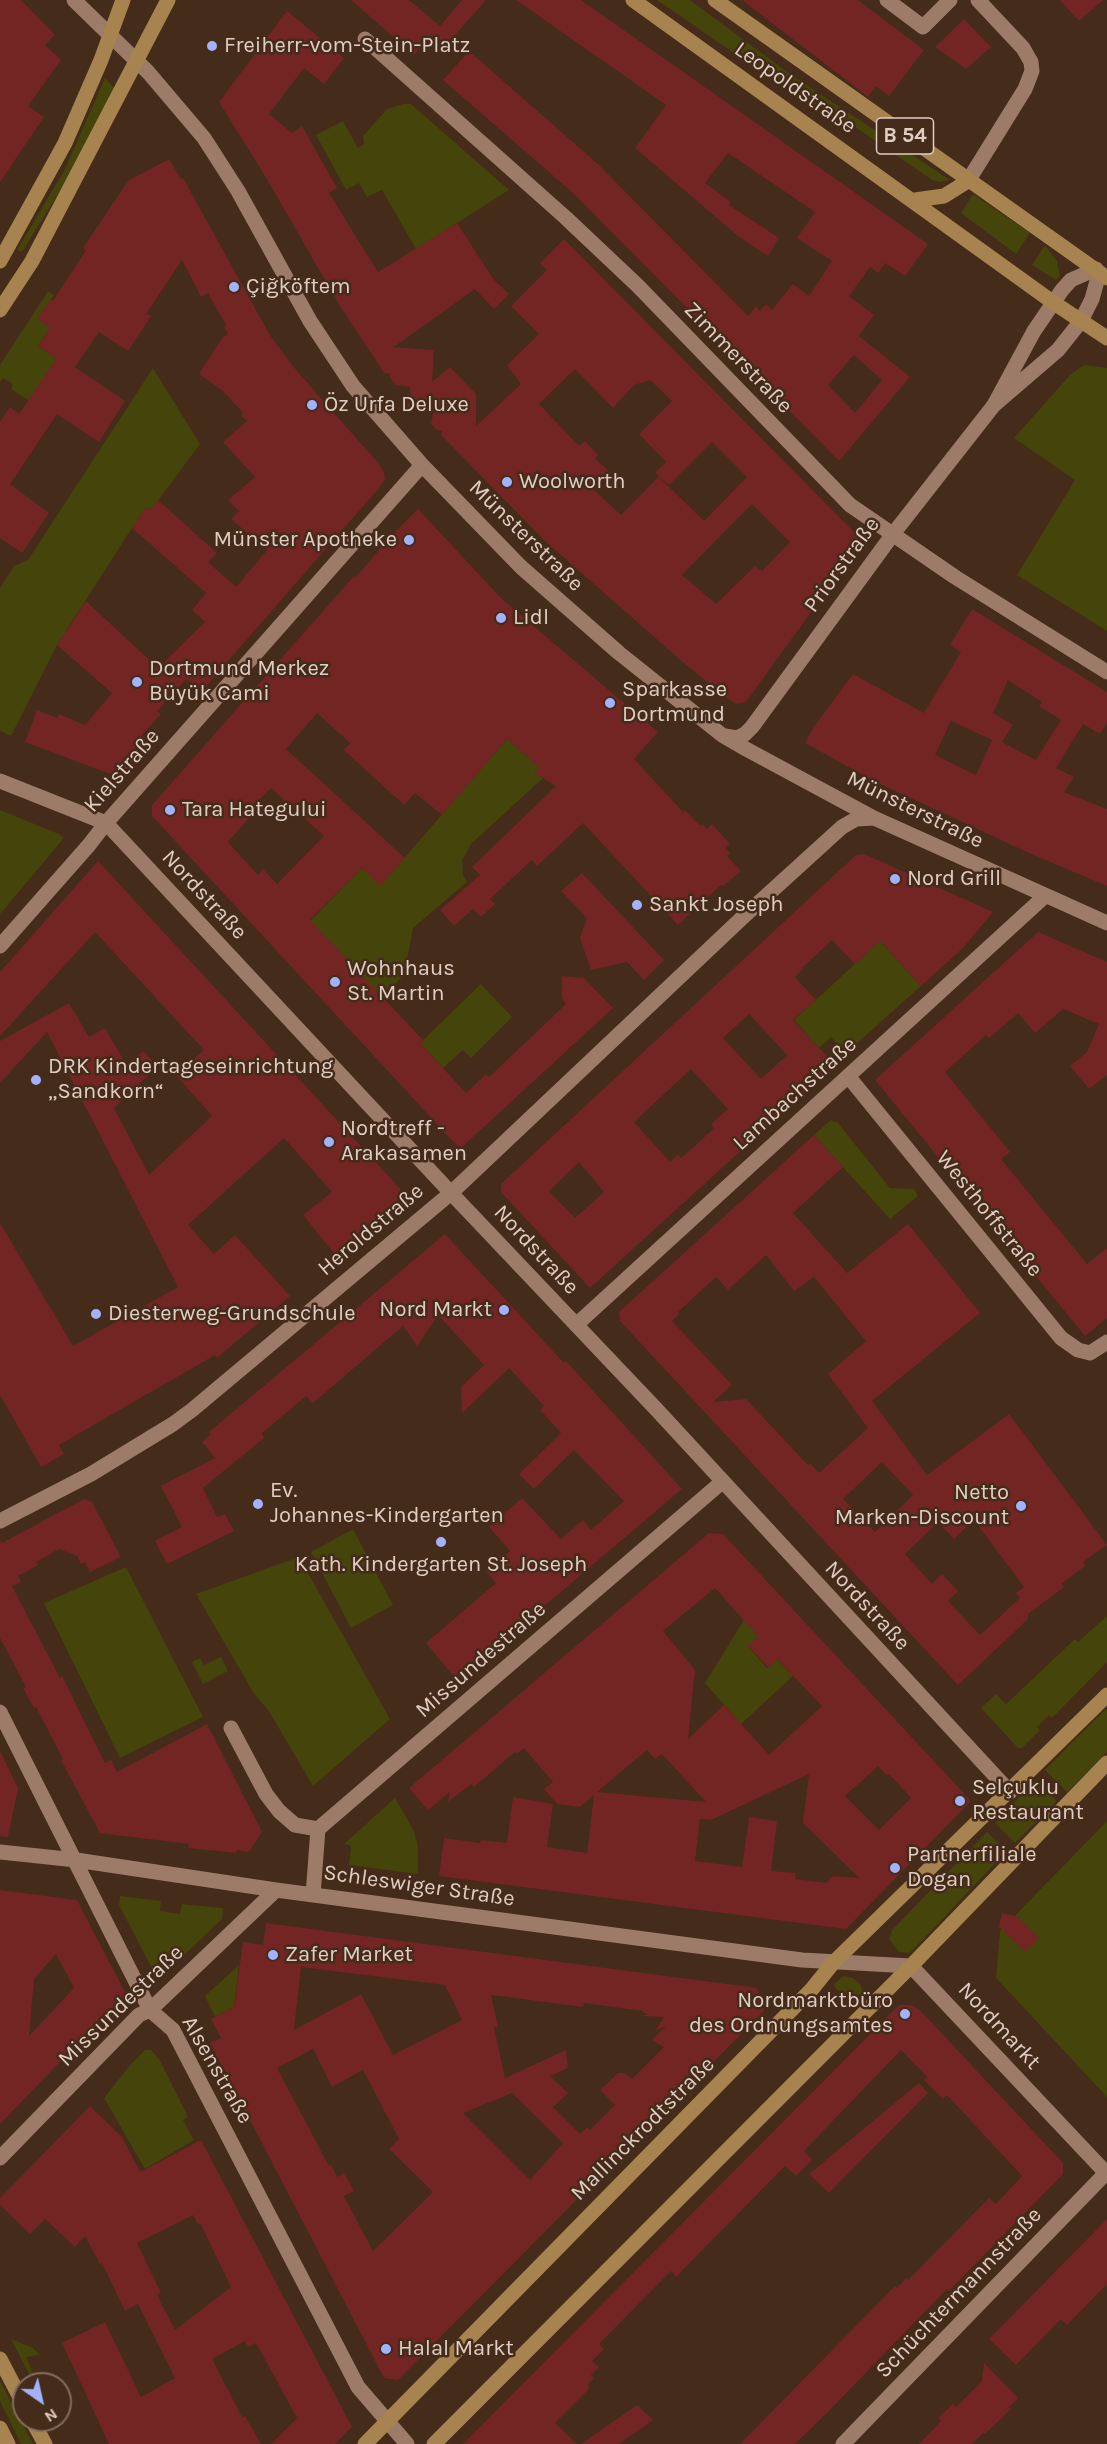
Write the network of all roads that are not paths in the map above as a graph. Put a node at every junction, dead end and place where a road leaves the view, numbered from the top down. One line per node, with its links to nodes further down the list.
1 (74, 0): 9 (street, Münsterstraße)
2 (123, 0): 9 (main road)
3 (168, 0): 11 (main road)
4 (633, 0): 13 (main road, Leopoldstraße / B 54)
5 (715, 0): 12 (main road, Leopoldstraße / B 54)
6 (887, 0): 7 (street)
7 (950, 0)
8 (978, 0): 12 (street)
9 (110, 35): 11 (street, Münsterstraße); 14 (main road)
10 (364, 39): 22 (street, Zimmerstraße)
11 (138, 62): 17 (main road); 21 (street, Münsterstraße)
12 (968, 181): 13 (main road); 15 (main road, Leopoldstraße / B 54)
13 (915, 200): 16 (main road, Leopoldstraße / B 54)
14 (0, 261)
15 (1102, 274): 16 (street, Priorstraße); 18 (street, Priorstraße)
16 (1054, 303): 18 (main road, Leopoldstraße / B 54); 20 (street, Priorstraße)
17 (0, 310)
18 (1081, 321): 19 (main road, Leopoldstraße / B 54); 20 (street, Priorstraße)
19 (1107, 338)
20 (994, 405): 22 (street, Priorstraße)
21 (422, 465): 24 (street, Münsterstraße); 27 (street, Kielstraße)
22 (893, 534): 23 (street, Zimmerstraße); 24 (street, Priorstraße)
23 (1107, 672)
24 (722, 735): 26 (street, Münsterstraße)
25 (0, 782): 27 (street, Nordstraße)
26 (874, 818): 28 (street, Münsterstraße); 32 (street, Heroldstraße)
27 (106, 822): 30 (street, Kielstraße); 32 (street, Nordstraße)
28 (1045, 896): 29 (street, Münsterstraße); 31 (street, Lambachstraße)
29 (1107, 923)
30 (0, 946)
31 (848, 1076): 33 (street, Lambachstraße); 34 (street, Westhoffstraße)
32 (451, 1193): 33 (street, Nordstraße); 36 (street, Heroldstraße)
33 (576, 1325): 35 (street, Nordstraße)
34 (1107, 1342)
35 (722, 1482): 41 (street, Nordstraße); 42 (street, Missundestraße)
36 (0, 1521)
37 (1107, 1695): 41 (main road, Mallinckrodtstraße)
38 (0, 1712): 44 (street, Alsenstraße)
39 (231, 1728): 42 (street)
40 (1107, 1763): 48 (main road)
41 (1010, 1792): 47 (main road, Mallinckrodtstraße)
42 (318, 1829): 46 (street)
43 (0, 1852): 44 (street, Schleswiger Straße)
44 (76, 1860): 45 (street, Schleswiger Straße); 49 (street, Alsenstraße)
45 (276, 1890): 46 (street, Schleswiger Straße); 49 (street, Missundestraße)
46 (313, 1895): 47 (street, Schleswiger Straße)
47 (833, 1963): 48 (street); 54 (main road, Mallinckrodtstraße)
48 (911, 1965): 51 (street, Nordmarkt); 59 (main road)
49 (150, 2010): 50 (street, Missundestraße); 54 (street, Alsenstraße)
50 (0, 2158)
51 (1107, 2174): 60 (street, Schüchtermannstraße)
52 (0, 2359): 53 (main road)
53 (12, 2382)
54 (387, 2422): 57 (main road, Mallinckrodtstraße); 58 (street, Alsenstraße)
55 (0, 2428): 56 (main road)
56 (8, 2444)
57 (364, 2444)
58 (407, 2444)
59 (434, 2444)
60 (843, 2444)

